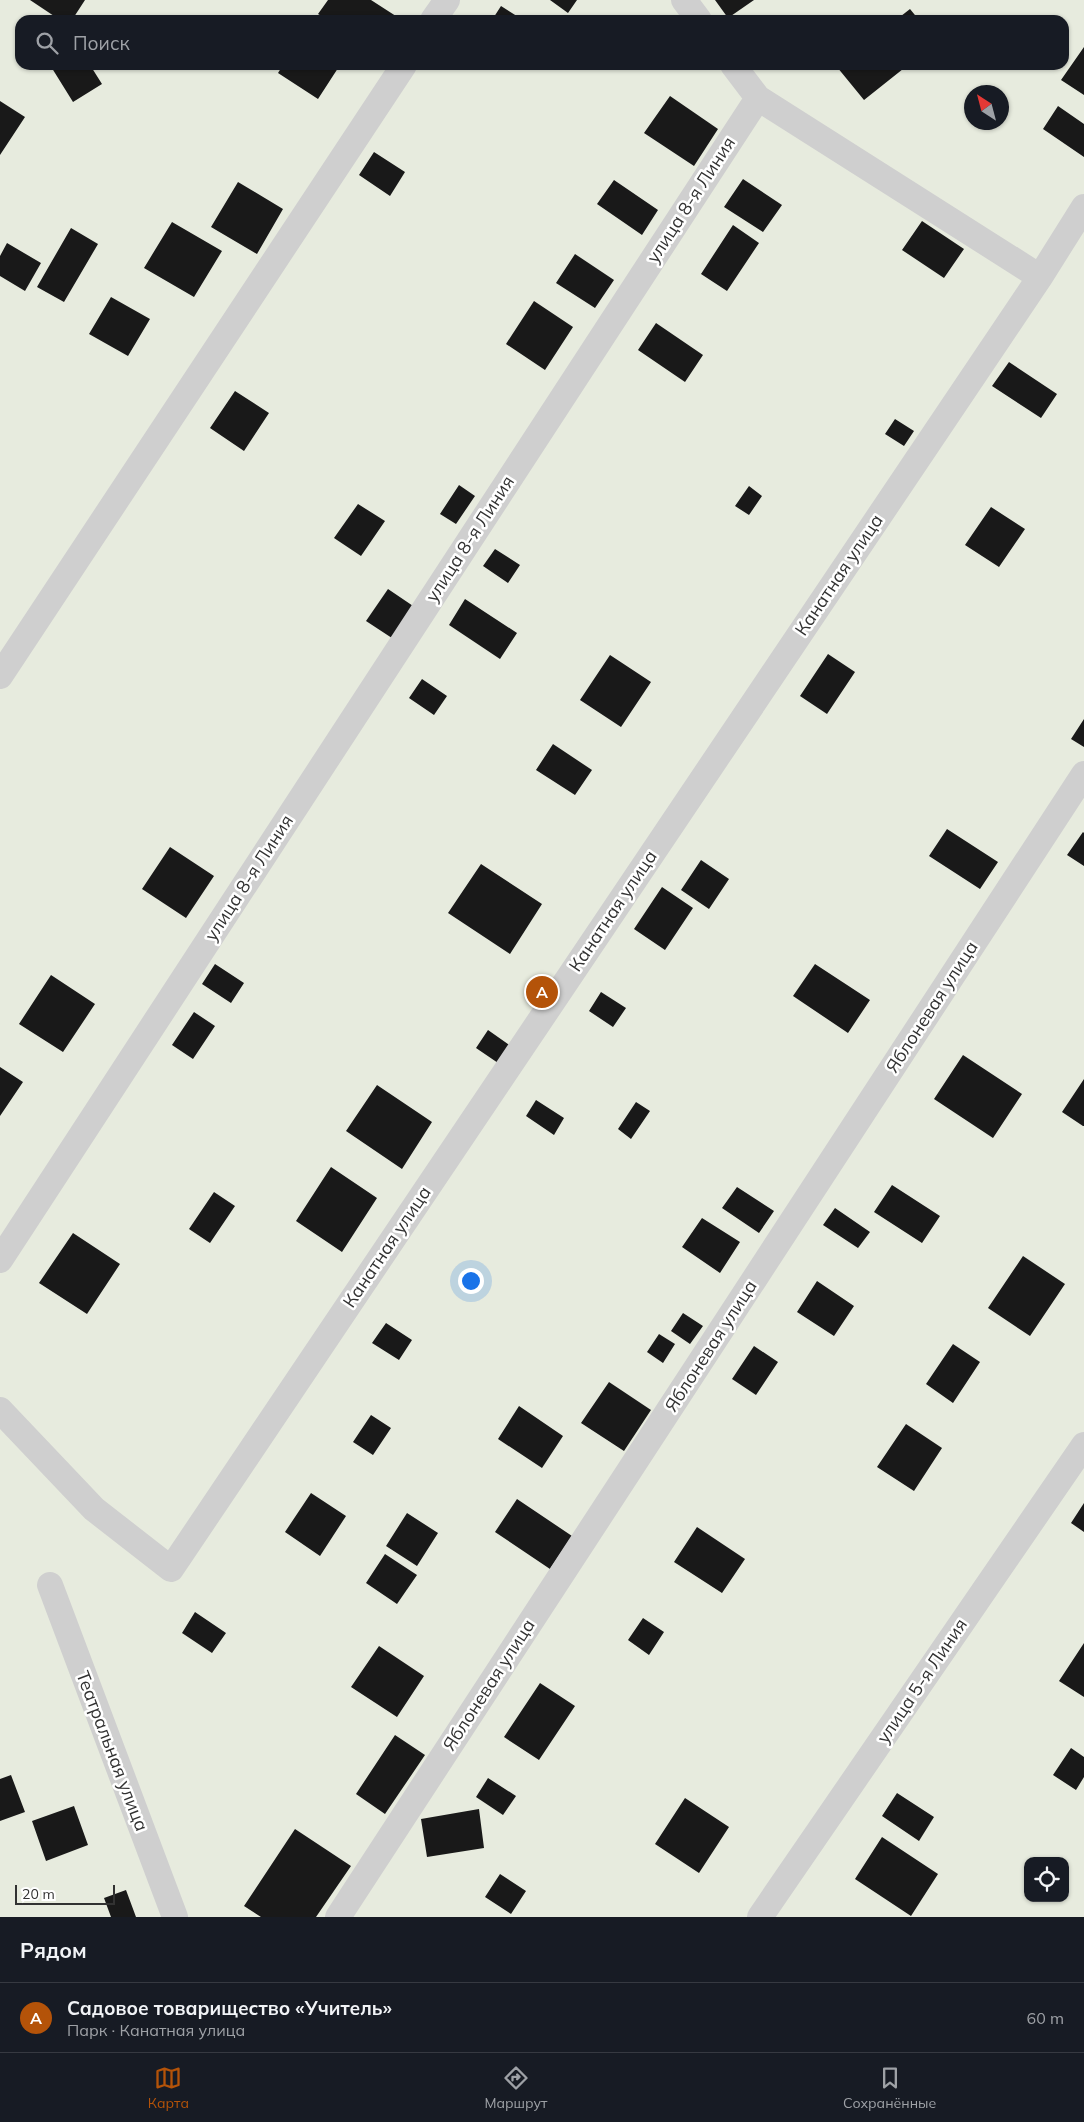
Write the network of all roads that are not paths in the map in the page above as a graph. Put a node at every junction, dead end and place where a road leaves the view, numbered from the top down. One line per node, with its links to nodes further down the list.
1 (446, 0): 3 (street)
2 (684, 0): 4 (street)
3 (436, 15)
4 (695, 15)
5 (401, 70): 10 (street)
6 (737, 70): 7 (street)
7 (758, 98): 9 (street); 12 (street, улица 8-я Линия)
8 (1084, 207): 9 (street, Канатная улица)
9 (1040, 277): 13 (street, Канатная улица)
10 (0, 676)
11 (1084, 774): 17 (street, Яблоневая улица)
12 (0, 1260)
13 (0, 1410)
14 (1084, 1445): 18 (street, улица 5-я Линия)
15 (50, 1585): 16 (street, Театральная улица)
16 (175, 1917)
17 (338, 1917)
18 (760, 1917)

